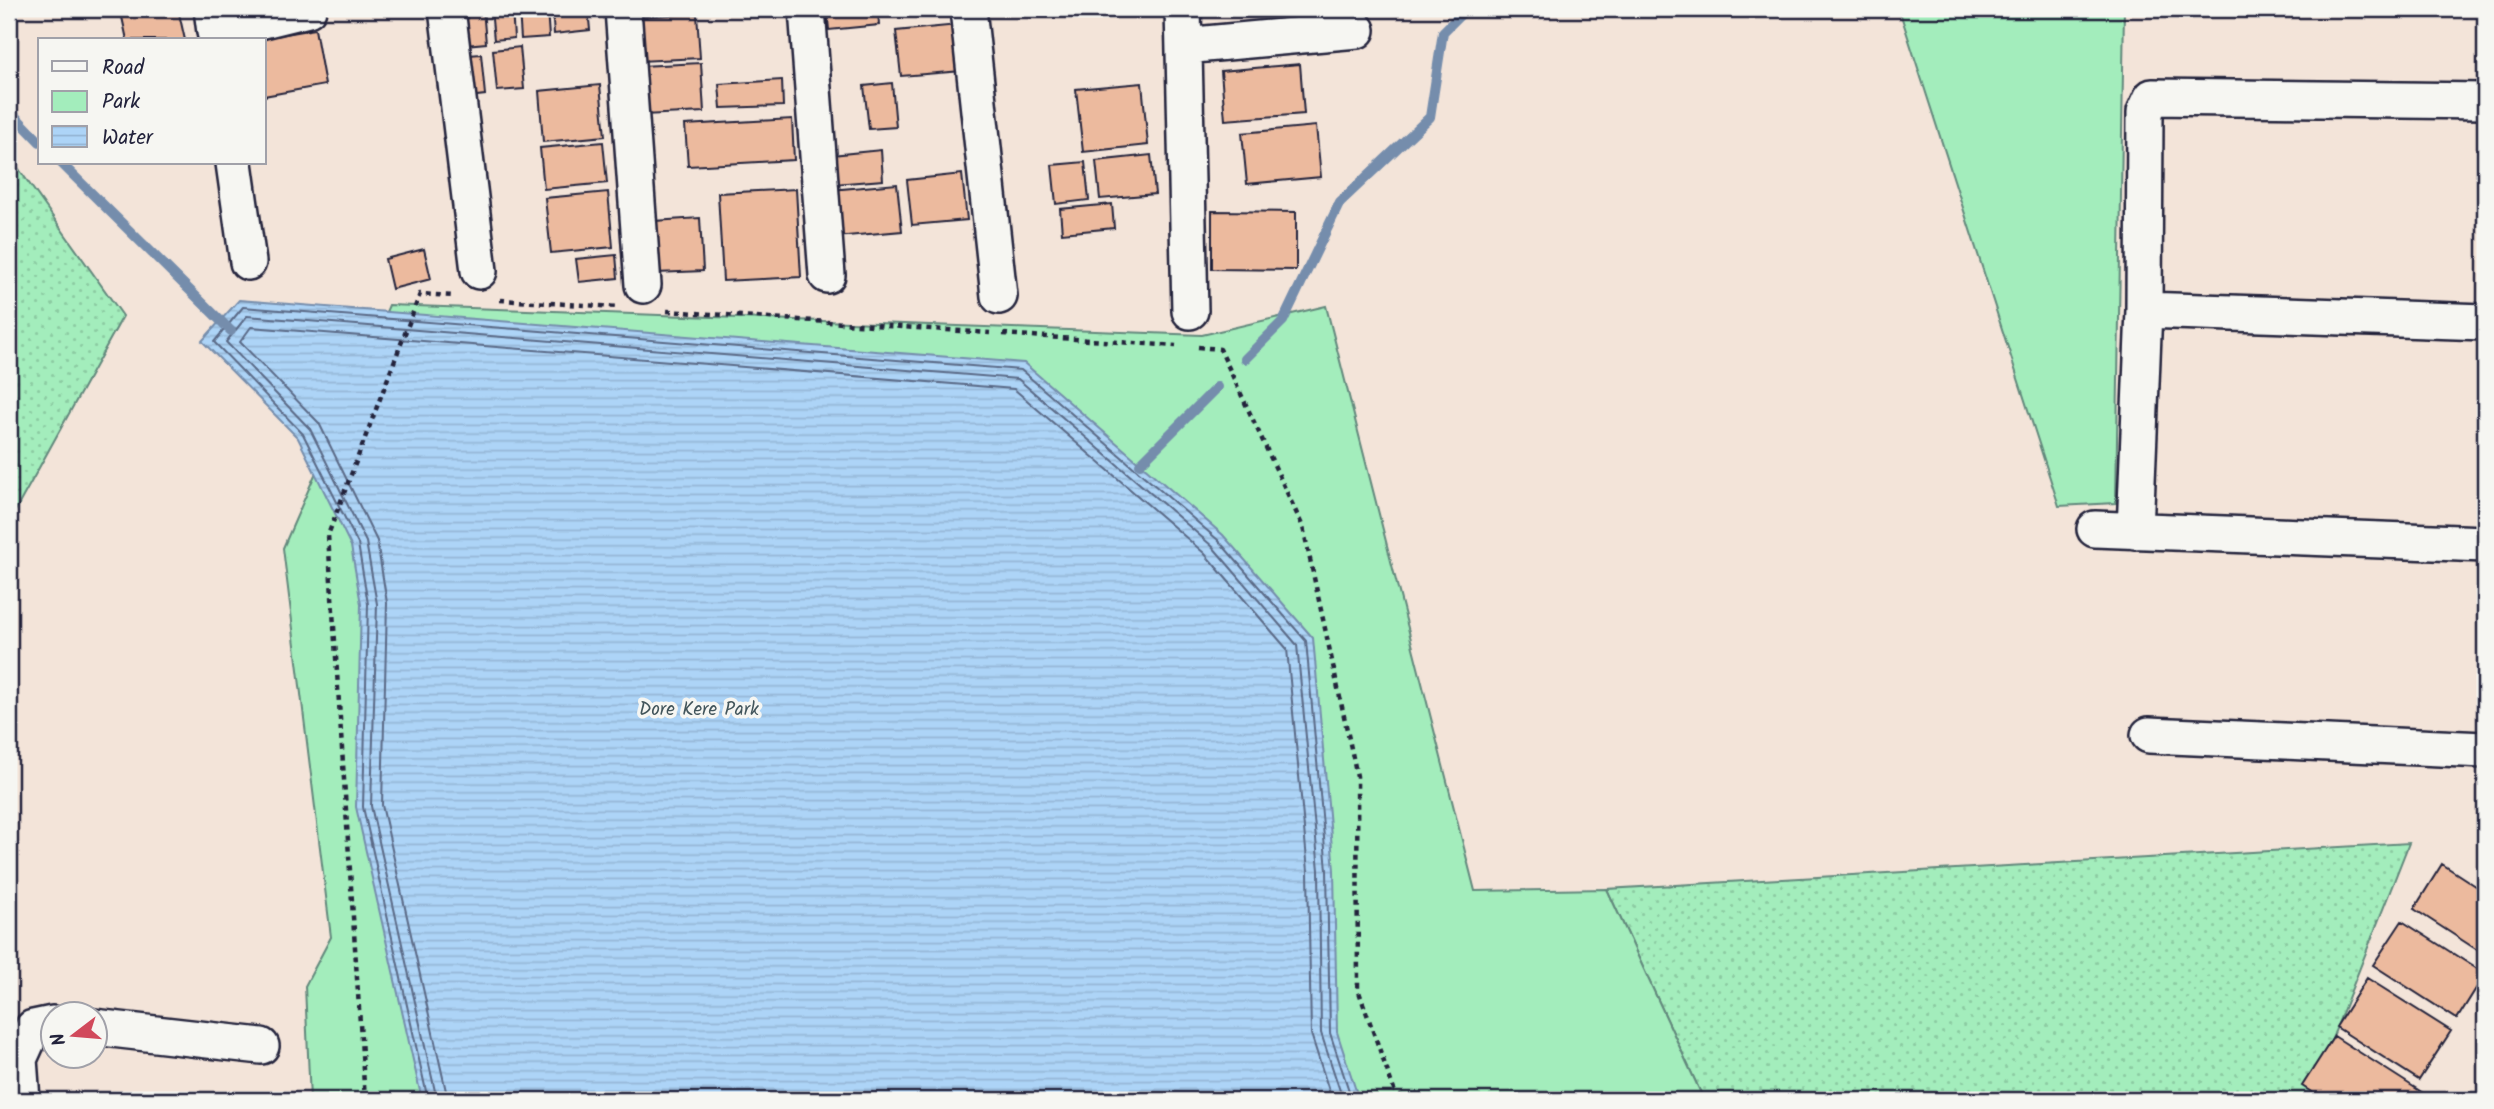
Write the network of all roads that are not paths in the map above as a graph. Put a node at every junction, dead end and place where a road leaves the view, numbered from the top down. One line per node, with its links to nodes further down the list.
1 (308, 9): 7 (street)
2 (447, 9): 14 (street)
3 (623, 9): 16 (street)
4 (807, 9): 13 (street)
5 (968, 9): 15 (street)
6 (1183, 9): 9 (street)
7 (214, 27)
8 (1357, 30): 9 (street)
9 (1184, 46): 18 (street)
10 (2485, 101): 17 (street)
11 (234, 164): 12 (street)
12 (248, 262)
13 (827, 275)
14 (476, 289)
15 (999, 296)
16 (642, 301)
17 (2144, 310): 19 (street); 21 (street)
18 (1190, 311)
19 (2485, 323)
20 (2095, 529): 21 (street)
21 (2135, 531): 22 (street)
22 (2485, 544)
23 (2150, 734): 24 (street)
24 (2485, 750)
25 (31, 1025): 28 (street)
26 (108, 1029): 27 (street)
27 (261, 1046)
28 (22, 1100)

